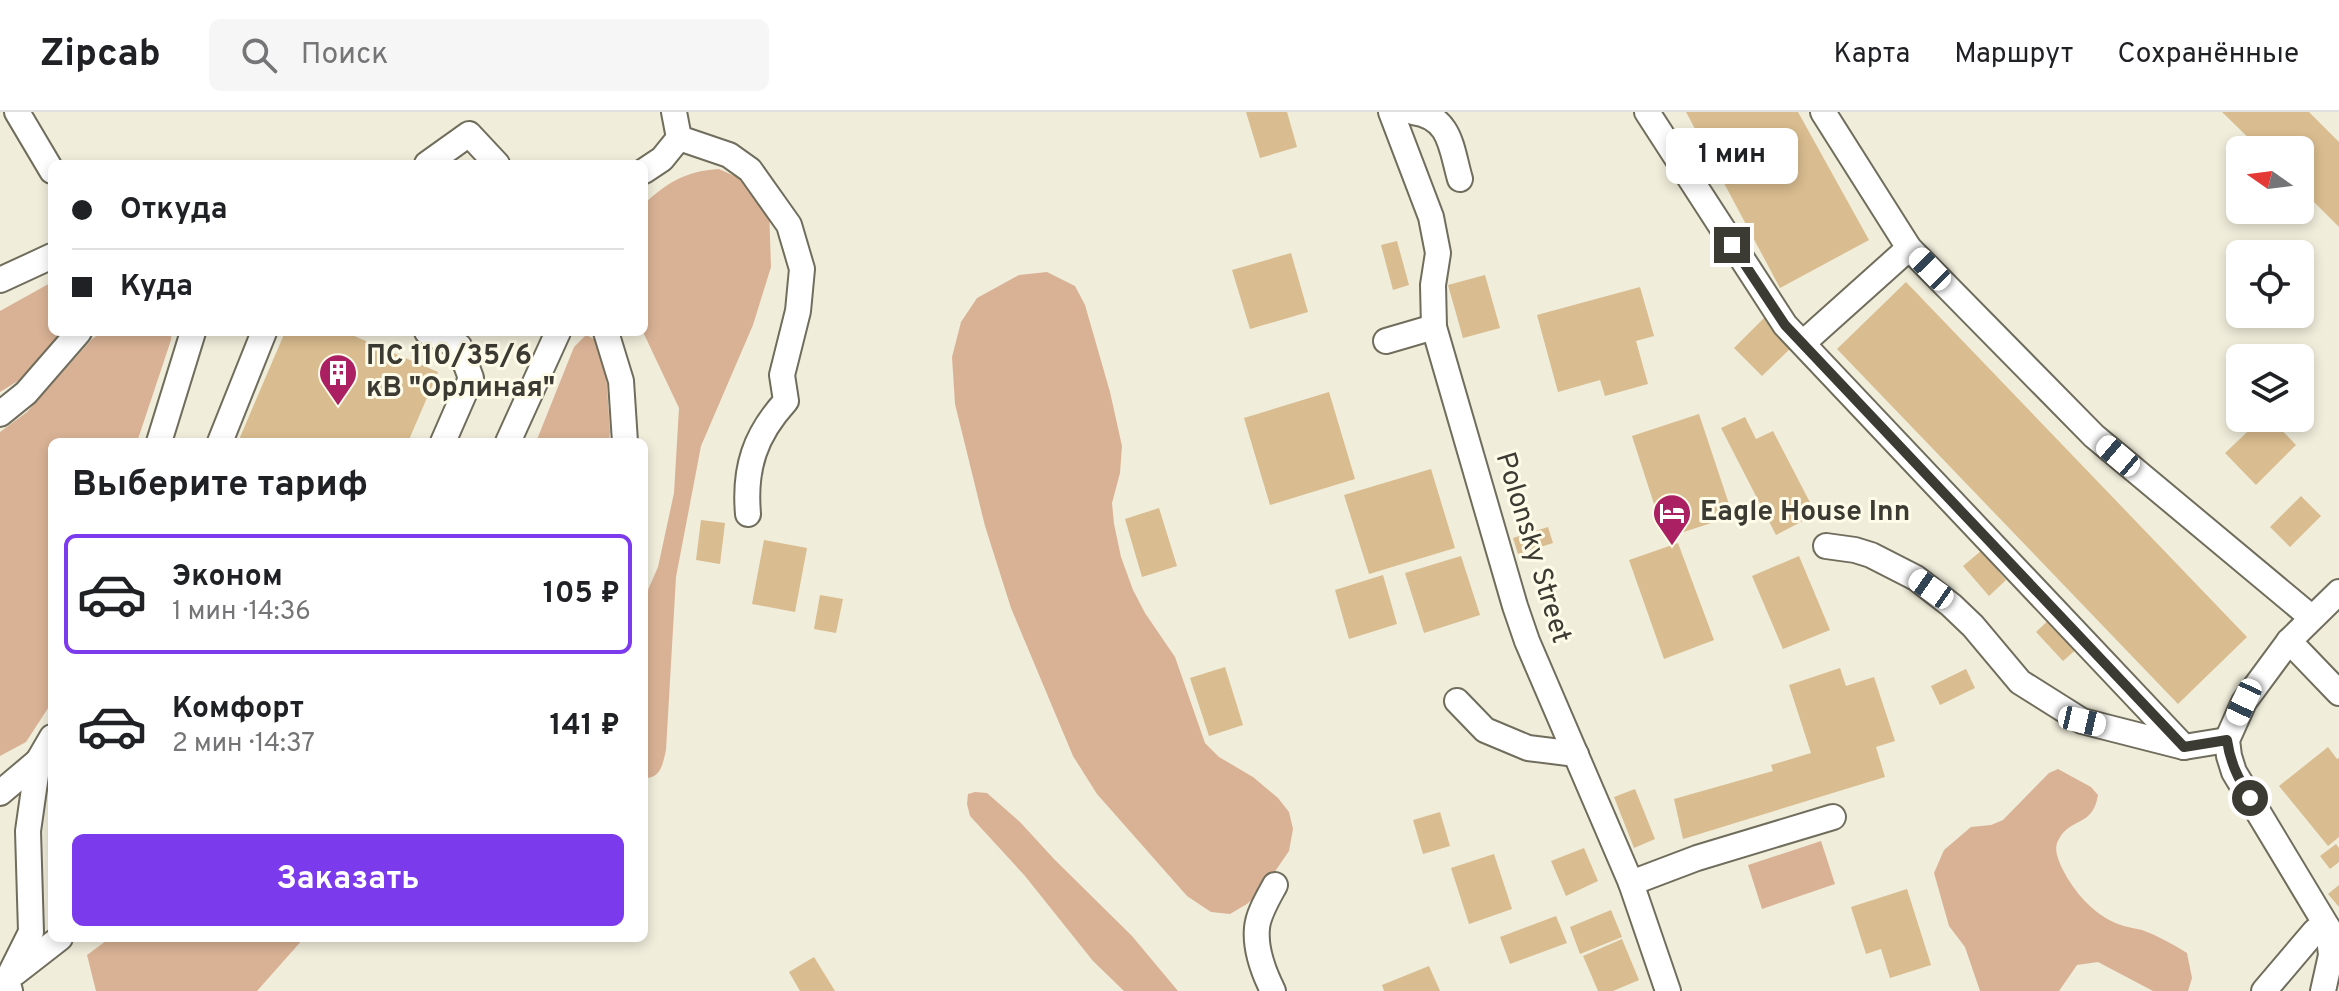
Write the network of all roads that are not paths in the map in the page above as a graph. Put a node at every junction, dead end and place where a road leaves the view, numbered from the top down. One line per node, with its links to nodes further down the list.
1 (17, 112): 11 (lane)
2 (674, 112): 8 (lane)
3 (1391, 112): 17 (lane, Polonsky Street)
4 (1413, 112): 13 (lane)
5 (1647, 112): 25 (lane)
6 (1823, 112): 14 (lane)
7 (472, 123): 9 (lane); 10 (lane)
8 (679, 138): 12 (lane); 32 (lane)
9 (431, 160)
10 (495, 160)
11 (48, 164)
12 (648, 168)
13 (1460, 179)
14 (1909, 248): 25 (lane); 35 (lane)
15 (48, 258): 16 (lane)
16 (0, 280)
17 (1434, 327): 24 (lane); 42 (lane, Polonsky Street)
18 (76, 336): 26 (lane)
19 (192, 336): 27 (lane)
20 (262, 336): 28 (lane)
21 (436, 336): 29 (lane)
22 (556, 336): 30 (lane)
23 (607, 336): 31 (lane)
24 (1386, 341)
25 (1803, 343): 41 (lane)
26 (0, 414)
27 (160, 438)
28 (222, 438)
29 (445, 438)
30 (510, 438)
31 (625, 438)
32 (748, 514)
33 (1826, 546): 41 (lane)
34 (2339, 592): 35 (lane)
35 (2311, 617): 36 (lane)
36 (2289, 641): 37 (lane); 39 (lane)
37 (2339, 693)
38 (1457, 701): 42 (lane)
39 (2227, 740): 41 (lane); 48 (lane)
40 (48, 744): 43 (lane)
41 (2184, 747)
42 (1576, 754): 46 (lane, Polonsky Street)
43 (38, 761): 44 (lane); 50 (lane)
44 (0, 793)
45 (1833, 817): 46 (lane)
46 (1631, 883): 53 (lane, Polonsky Street)
47 (1275, 885): 52 (lane)
48 (2328, 928): 51 (lane); 54 (lane)
49 (56, 942): 50 (lane)
50 (8, 985)
51 (2329, 989)
52 (1273, 991)
53 (1668, 991)
54 (2264, 991)

